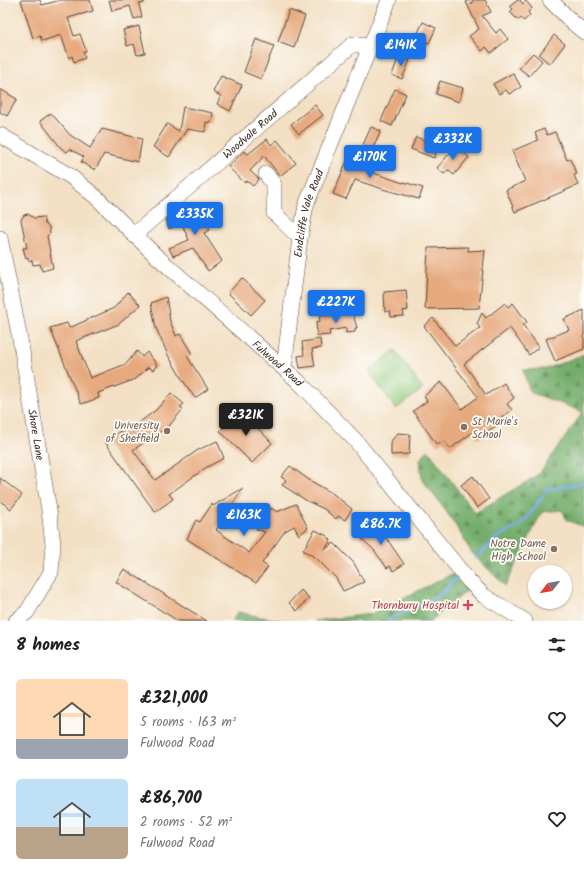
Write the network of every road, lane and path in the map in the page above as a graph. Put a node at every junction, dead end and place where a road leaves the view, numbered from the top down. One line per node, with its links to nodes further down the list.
1 (389, 0): 4 (street, Endcliffe Vale Road)
2 (550, 0): 3 (street)
3 (584, 32)
4 (370, 47): 7 (street, Woodvale Road); 9 (street, Endcliffe Vale Road)
5 (0, 135): 7 (street, Fulwood Road)
6 (266, 174): 9 (street)
7 (134, 235): 10 (street, Fulwood Road)
8 (0, 238): 11 (street, Shore Lane)
9 (300, 238): 10 (street, Endcliffe Vale Road)
10 (284, 367): 12 (street, Fulwood Road)
11 (16, 621)
12 (525, 621)

